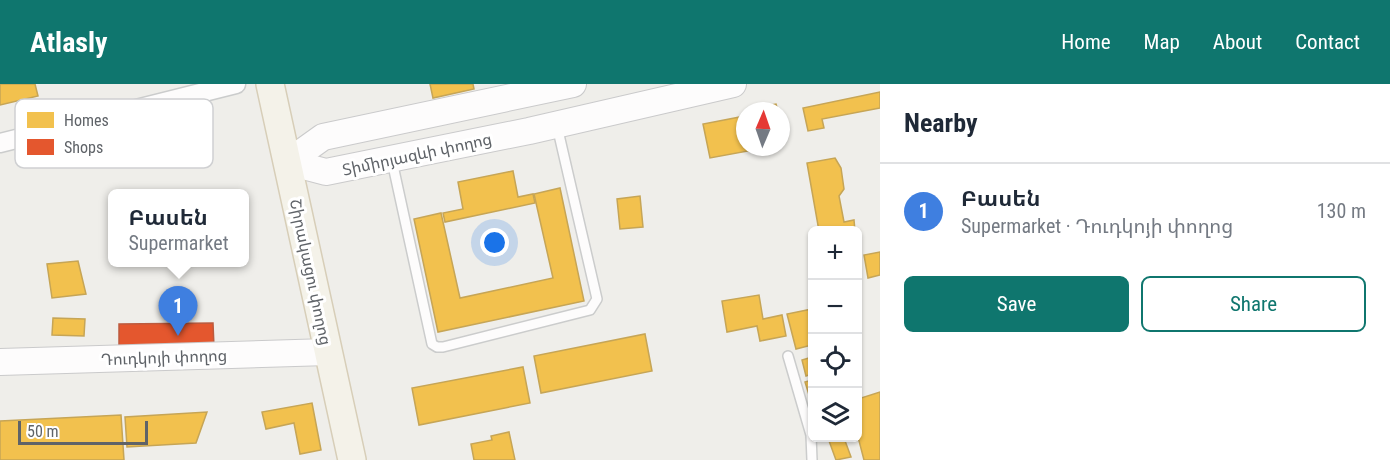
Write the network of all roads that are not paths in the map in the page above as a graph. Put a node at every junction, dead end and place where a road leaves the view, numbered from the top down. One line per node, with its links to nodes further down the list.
1 (236, 84): 6 (street)
2 (270, 84): 12 (main road, Շիրակացու փողոց)
3 (573, 84): 5 (street)
4 (734, 84): 7 (street, Տիմիրյազևի փողոց)
5 (521, 96): 8 (street); 12 (street)
6 (176, 99)
7 (556, 124): 8 (street, Տիմիրյազևի փողոց); 11 (lane)
8 (528, 131): 11 (street, Տիմիրյազևի փողոց)
9 (15, 139): 10 (street)
10 (0, 143)
11 (391, 159): 12 (street, Տիմիրյազևի փողոց)
12 (288, 162): 13 (main road, Շիրակացու փողոց)
13 (327, 352): 15 (street, Դուդկոյի փողոց); 16 (main road, Շիրակացու փողոց)
14 (788, 356): 17 (lane)
15 (0, 362)
16 (352, 460)
17 (812, 460)

